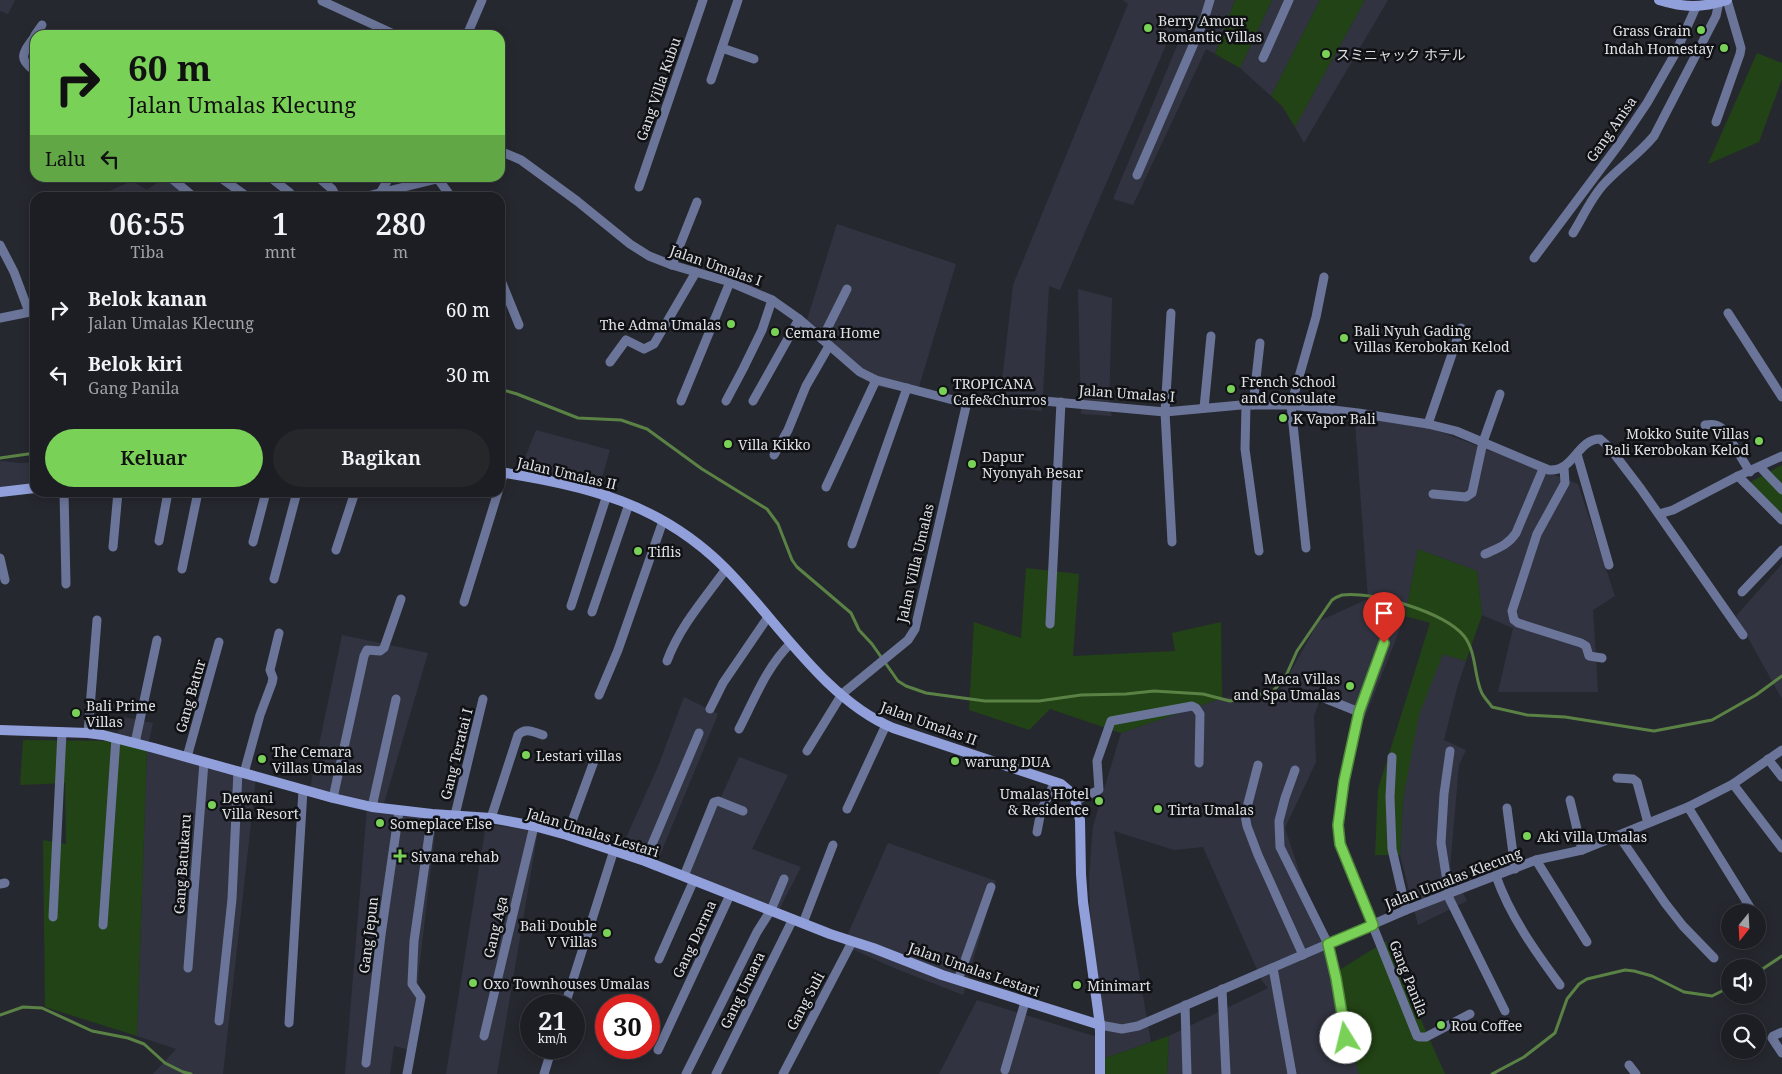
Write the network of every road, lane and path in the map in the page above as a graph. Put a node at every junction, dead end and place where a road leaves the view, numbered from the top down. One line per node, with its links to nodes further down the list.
1 (482, 0): 13 (street)
2 (703, 0): 28 (street, Gang Villa Kubu)
3 (738, 0): 15 (street)
4 (1210, 0): 22 (street)
5 (1289, 0): 16 (street)
6 (1659, 0): 9 (street)
7 (322, 1): 12 (street)
8 (1723, 1): 9 (street); 20 (street); 35 (street)
9 (1696, 7): 37 (street, Gang Anisa)
10 (42, 25): 11 (street)
11 (38, 30)
12 (385, 30)
13 (469, 30)
14 (30, 43): 18 (street)
15 (722, 48): 17 (street); 19 (street)
16 (1263, 58)
17 (754, 59)
18 (30, 68)
19 (711, 80)
20 (1716, 122)
21 (505, 152): 38 (street, Jalan Umalas I)
22 (1137, 175)
23 (176, 182): 29 (street)
24 (227, 182): 30 (street)
25 (276, 182): 31 (street)
26 (324, 182): 32 (street)
27 (430, 182): 33 (street)
28 (639, 187)
29 (188, 192)
30 (241, 192)
31 (289, 192)
32 (334, 192)
33 (403, 192)
34 (697, 202): 38 (street)
35 (1573, 233)
36 (0, 245): 45 (street)
37 (1534, 258)
38 (672, 265): 39 (street, Jalan Umalas I)
39 (696, 272): 41 (street, Jalan Umalas I); 57 (street)
40 (1324, 277): 68 (street)
41 (730, 282): 44 (street, Jalan Umalas I); 62 (street)
42 (505, 290): 51 (street)
43 (848, 290): 54 (street)
44 (772, 300): 50 (street, Jalan Umalas I); 63 (street)
45 (30, 308)
46 (30, 312): 49 (street)
47 (1171, 313): 70 (street)
48 (1728, 313): 61 (street)
49 (0, 318)
50 (799, 319): 54 (street, Jalan Umalas I); 64 (street)
51 (519, 325)
52 (1462, 328): 71 (street)
53 (1211, 336): 69 (street)
54 (822, 339): 56 (street, Jalan Umalas I)
55 (1260, 343): 67 (street)
56 (830, 346): 58 (street, Jalan Umalas I); 75 (street)
57 (610, 362)
58 (876, 380): 59 (street, Jalan Umalas I); 83 (street)
59 (907, 388): 65 (street, Jalan Umalas I); 104 (street)
60 (1500, 394): 73 (street)
61 (1782, 397)
62 (681, 401)
63 (726, 401)
64 (753, 401)
65 (967, 402): 66 (street, Jalan Umalas I); 134 (street, Jalan Villa Umalas)
66 (1061, 402): 70 (street, Jalan Umalas I); 125 (street)
67 (1250, 405): 68 (street, Jalan Umalas I); 69 (street, Jalan Umalas I); 109 (street)
68 (1290, 406): 71 (street, Jalan Umalas I); 106 (street)
69 (1204, 408): 70 (street, Jalan Umalas I)
70 (1165, 412): 103 (street)
71 (1428, 424): 73 (street, Jalan Umalas I)
72 (1705, 425): 80 (street)
73 (1483, 442): 79 (street, Jalan Umalas I); 87 (street)
74 (1577, 454): 78 (street); 98 (street); 112 (street)
75 (774, 455)
76 (1782, 456): 77 (street)
77 (1760, 467): 80 (street); 85 (street)
78 (1564, 468): 79 (street, Jalan Umalas I); 132 (street)
79 (1542, 469): 110 (street)
80 (1750, 472): 82 (street)
81 (505, 473): 88 (street, Jalan Umalas II)
82 (1738, 476): 98 (street); 100 (street)
83 (826, 487)
84 (30, 489): 86 (street)
85 (1782, 490)
86 (0, 492)
87 (1433, 494)
88 (607, 495): 97 (street, Jalan Umalas II); 121 (street)
89 (64, 497): 117 (street)
90 (118, 497): 105 (street)
91 (167, 497): 101 (street)
92 (197, 497): 113 (street)
93 (265, 497): 102 (street)
94 (296, 497): 115 (street)
95 (353, 497): 107 (street)
96 (496, 497): 120 (street)
97 (629, 504): 99 (street, Jalan Umalas II); 122 (street)
98 (1659, 514): 127 (street)
99 (663, 520): 114 (street, Jalan Umalas II); 135 (street)
100 (1782, 520)
101 (159, 541)
102 (252, 542)
103 (1172, 542)
104 (852, 544)
105 (113, 547)
106 (1306, 548)
107 (336, 550)
108 (1782, 550): 118 (street)
109 (1259, 551)
110 (1485, 554)
111 (0, 558): 116 (street)
112 (1609, 565)
113 (182, 569)
114 (726, 569): 123 (street, Jalan Umalas II); 133 (street)
115 (274, 579)
116 (5, 580)
117 (66, 584)
118 (1742, 592)
119 (401, 599): 167 (street)
120 (464, 602)
121 (571, 606)
122 (592, 612)
123 (768, 617): 130 (street, Jalan Umalas II); 139 (street)
124 (97, 620): 145 (street)
125 (1050, 624)
126 (279, 633): 161 (street)
127 (1743, 635)
128 (158, 640): 149 (street)
129 (219, 642): 154 (street, Gang Batur)
130 (791, 643): 134 (street, Jalan Umalas II); 142 (street)
131 (1384, 643): 140 (street, Gang Panila)
132 (1602, 658)
133 (667, 660)
134 (842, 694): 141 (street, Jalan Umalas II); 151 (street, Jalan Villa Umalas)
135 (599, 695)
136 (1319, 696): 140 (street)
137 (396, 699): 170 (street)
138 (483, 699): 177 (street, Gang Teratai I)
139 (710, 709)
140 (1359, 712): 203 (street, Gang Panila)
141 (886, 725): 164 (street, Jalan Umalas II); 173 (street)
142 (739, 729)
143 (0, 730): 144 (street, Jalan Umalas Lestari)
144 (62, 732): 145 (street, Jalan Umalas Lestari); 200 (street)
145 (88, 733): 148 (street, Jalan Umalas Lestari)
146 (698, 733): 189 (street)
147 (543, 735): 178 (street)
148 (116, 738): 149 (street, Jalan Umalas Lestari); 204 (street)
149 (135, 743): 154 (street, Jalan Umalas Lestari)
150 (1782, 750): 156 (street, Jalan Umalas Klecung)
151 (807, 751)
152 (1450, 751): 195 (street)
153 (598, 753): 182 (street)
154 (187, 757): 157 (street, Jalan Umalas Lestari)
155 (1392, 757): 199 (street)
156 (1768, 759): 163 (street); 165 (street, Jalan Umalas Klecung)
157 (204, 762): 161 (street, Jalan Umalas Lestari); 211 (street, Gang Batukaru)
158 (1198, 763): 168 (street)
159 (1258, 765): 208 (street)
160 (1295, 770): 207 (street)
161 (241, 772): 166 (street, Jalan Umalas Lestari); 221 (street)
162 (1617, 778): 179 (street)
163 (1782, 778)
164 (1055, 782): 168 (street, Jalan Umalas II); 181 (street)
165 (1733, 784): 171 (street, Jalan Umalas Klecung); 185 (street)
166 (303, 790): 167 (street, Jalan Umalas Lestari); 222 (street)
167 (333, 798): 170 (street, Jalan Umalas Lestari)
168 (1077, 800): 223 (street)
169 (1570, 800): 187 (street)
170 (372, 807): 174 (street, Jalan Umalas Lestari)
171 (1688, 807): 179 (street, Jalan Umalas Klecung); 197 (street)
172 (1507, 808): 190 (street)
173 (847, 809)
174 (399, 811): 176 (street, Jalan Umalas Lestari); 230 (street, Gang Jepun)
175 (743, 811): 192 (street)
176 (432, 814): 177 (street, Jalan Umalas Lestari); 233 (street)
177 (455, 816): 178 (street, Jalan Umalas Lestari)
178 (491, 818): 180 (street, Jalan Umalas Lestari)
179 (1648, 823): 183 (street, Jalan Umalas Klecung)
180 (534, 826): 182 (street, Jalan Umalas Lestari); 225 (street, Gang Aga)
181 (1037, 832)
182 (567, 835): 186 (street, Jalan Umalas Lestari)
183 (1619, 836): 187 (street, Jalan Umalas Klecung); 209 (street)
184 (833, 845): 202 (street)
185 (1782, 848)
186 (614, 850): 189 (street, Jalan Umalas Lestari); 216 (street)
187 (1582, 850): 188 (street, Jalan Umalas Klecung)
188 (1536, 860): 190 (street, Jalan Umalas Klecung); 206 (street)
189 (645, 861): 192 (street, Jalan Umalas Lestari)
190 (1515, 869): 191 (street, Jalan Umalas Klecung)
191 (1496, 876): 195 (street, Jalan Umalas Klecung); 214 (street)
192 (689, 878): 196 (street, Jalan Umalas Lestari); 210 (street)
193 (784, 879): 198 (street)
194 (991, 887): 213 (street)
195 (1448, 894): 199 (street, Jalan Umalas Klecung); 219 (street)
196 (730, 895): 198 (street, Jalan Umalas Lestari); 226 (street, Gang Darma)
197 (1748, 904)
198 (771, 910): 201 (street, Jalan Umalas Lestari); 235 (street)
199 (1406, 910): 203 (street, Jalan Umalas Klecung)
200 (53, 917)
201 (793, 919): 202 (street, Jalan Umalas Lestari); 236 (street, Gang Umara)
202 (804, 923): 205 (street, Jalan Umalas Lestari)
203 (1373, 925): 207 (street, Jalan Umalas Klecung); 220 (street, Gang Panila)
204 (103, 926)
205 (852, 942): 213 (street, Jalan Umalas Lestari); 237 (street, Gang Suli)
206 (1587, 942)
207 (1328, 944): 208 (street, Jalan Umalas Klecung); 228 (street)
208 (1302, 955): 212 (street, Jalan Umalas Klecung)
209 (1714, 958)
210 (658, 959)
211 (188, 968)
212 (1273, 968): 215 (street, Jalan Umalas Klecung); 241 (street)
213 (958, 980): 217 (street, Jalan Umalas Lestari)
214 (1560, 985)
215 (1222, 989): 218 (street, Jalan Umalas Klecung); 240 (street)
216 (569, 994)
217 (1026, 1002): 223 (street, Jalan Umalas Lestari); 232 (street)
218 (1185, 1005): 223 (street, Jalan Umalas Klecung); 239 (street)
219 (1505, 1012)
220 (1470, 1014)
221 (219, 1021)
222 (289, 1023)
223 (1100, 1026): 238 (street)
224 (1782, 1032): 227 (street)
225 (484, 1036)
226 (660, 1046)
227 (1782, 1053)
228 (1348, 1054)
229 (549, 1059): 234 (street)
230 (366, 1063)
231 (1629, 1065): 242 (street)
232 (1005, 1070)
233 (407, 1074)
234 (544, 1074)
235 (686, 1074)
236 (716, 1074)
237 (783, 1074)
238 (1100, 1074)
239 (1188, 1074)
240 (1226, 1074)
241 (1292, 1074)
242 (1636, 1074)

